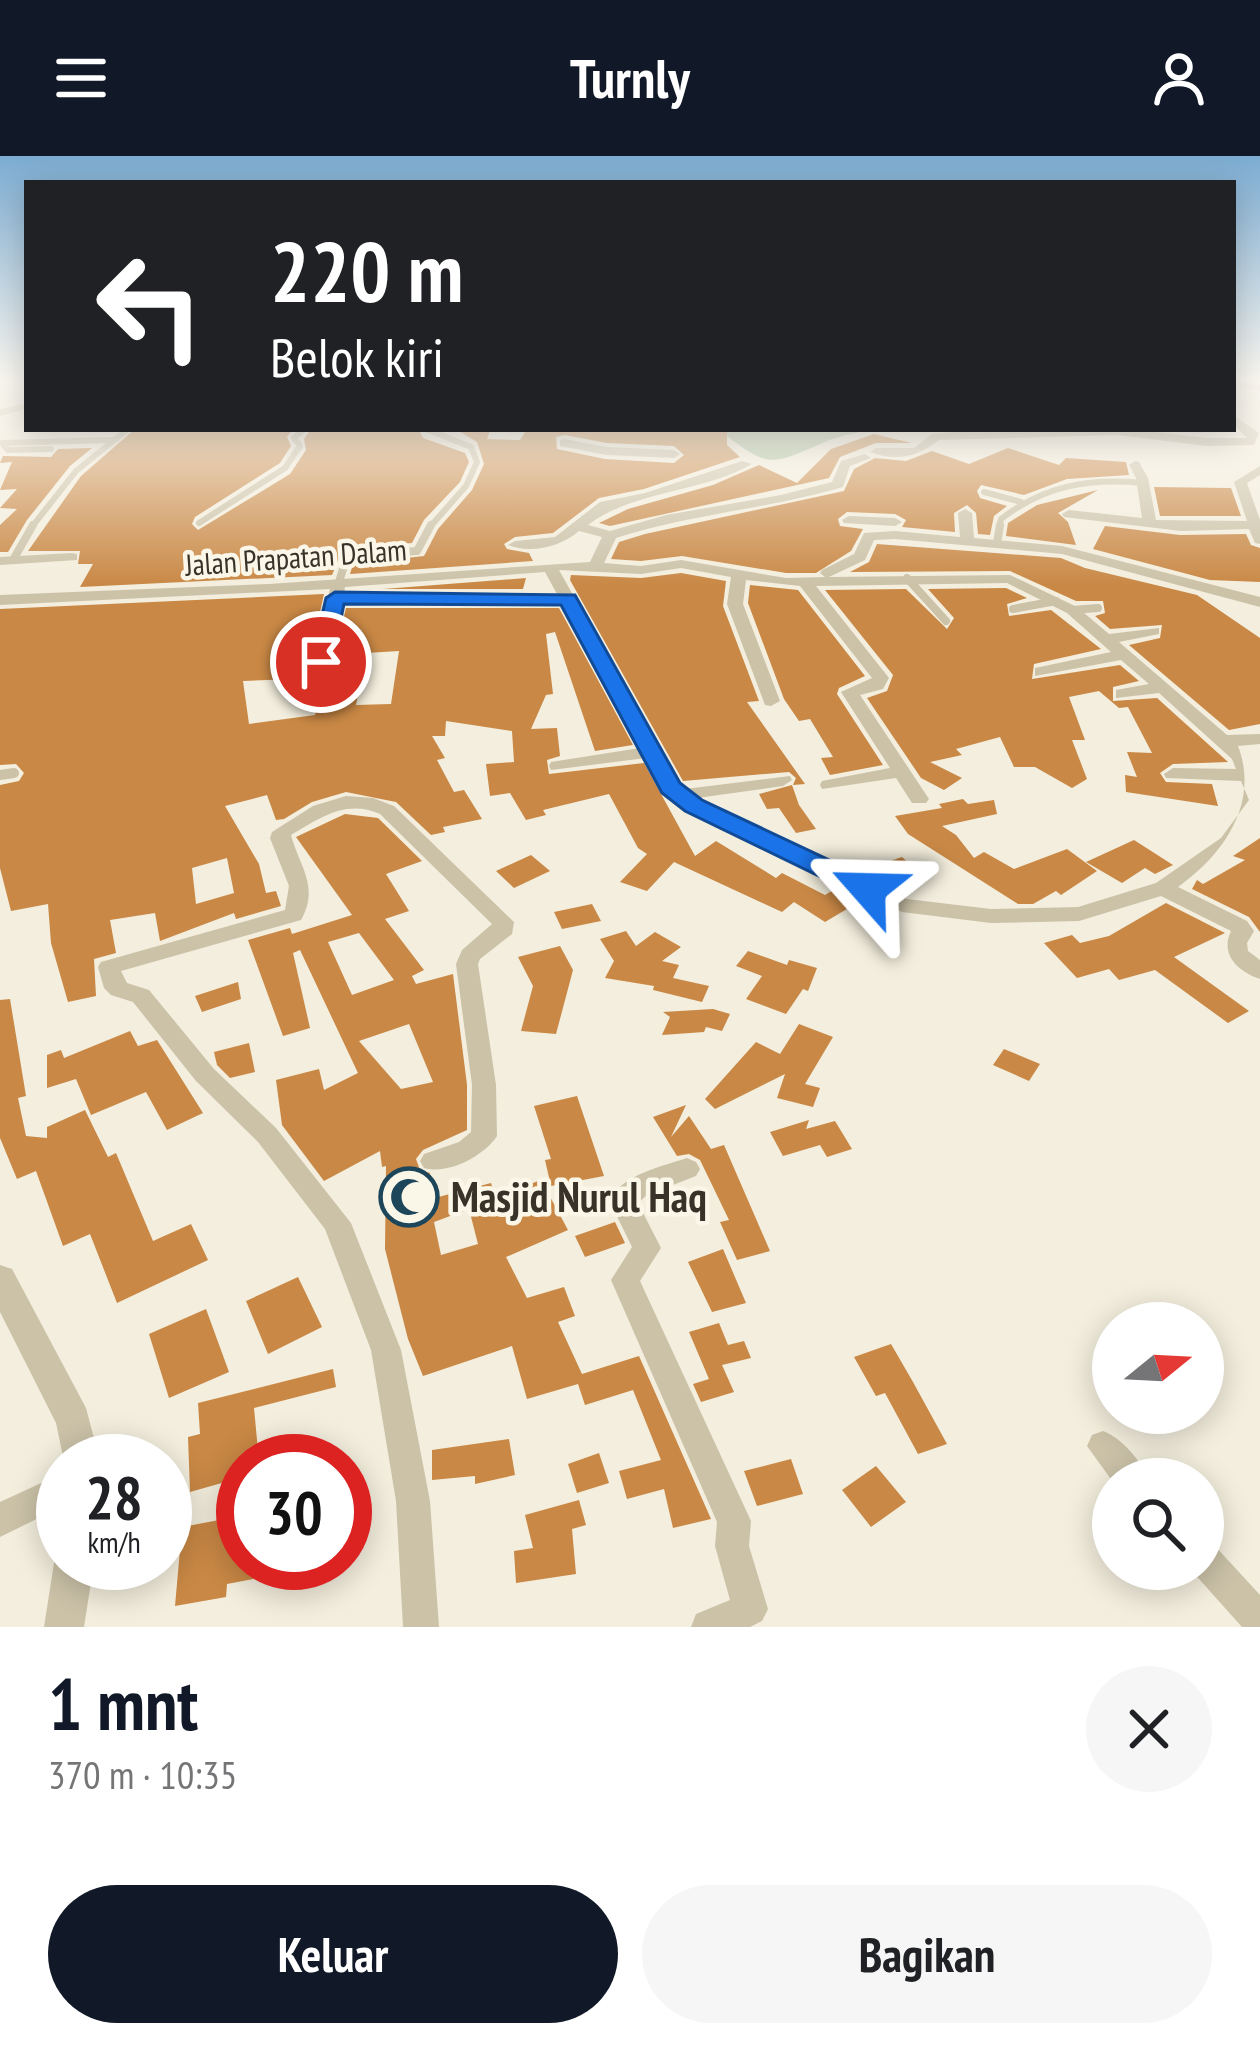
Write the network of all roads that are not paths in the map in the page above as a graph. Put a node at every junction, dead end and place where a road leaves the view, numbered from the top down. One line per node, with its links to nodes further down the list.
1 (7, 449): 2 (lane)
2 (51, 449)
3 (102, 449): 28 (lane)
4 (298, 449): 19 (lane)
5 (472, 449): 34 (lane)
6 (606, 449): 9 (street)
7 (633, 449): 9 (street)
8 (921, 449): 24 (street)
9 (633, 453): 10 (street)
10 (674, 454)
11 (746, 464): 21 (street)
12 (1135, 465): 14 (street)
13 (1260, 470): 23 (street)
14 (1143, 483): 16 (lane); 20 (street)
15 (985, 492): 16 (lane)
16 (1021, 502): 25 (lane)
17 (1069, 514): 20 (street)
18 (849, 520): 22 (street)
19 (199, 523)
20 (1150, 523): 23 (street)
21 (577, 526): 24 (street); 26 (street)
22 (967, 527): 25 (street); 33 (street)
23 (1258, 533)
24 (610, 535): 29 (street)
25 (997, 543): 37 (street)
26 (515, 545)
27 (72, 557): 28 (street)
28 (6, 561)
29 (596, 566): 30 (street, Jalan Prapatan Dalam); 31 (street, Jalan Prapatan Dalam)
30 (550, 567): 34 (street, Jalan Prapatan Dalam); 35 (street)
31 (739, 576): 33 (street, Jalan Prapatan Dalam); 49 (street)
32 (907, 578): 33 (street, Jalan Prapatan Dalam); 38 (street, Jalan Prapatan Dalam); 41 (lane)
33 (809, 579): 55 (street)
34 (337, 590): 35 (street); 36 (street, Jalan Prapatan Dalam); 45 (street)
35 (568, 599): 52 (street)
36 (0, 600)
37 (1260, 602)
38 (1064, 606): 39 (lane); 40 (lane); 43 (street, Jalan Prapatan Dalam)
39 (1098, 608)
40 (1013, 609)
41 (946, 621)
42 (1153, 631): 43 (street)
43 (1107, 639): 44 (street, Jalan Prapatan Dalam)
44 (1125, 654): 46 (street); 47 (street, Jalan Prapatan Dalam)
45 (321, 662)
46 (1041, 672)
47 (1163, 687): 48 (street); 51 (street, Jalan Prapatan Dalam)
48 (1122, 694)
49 (772, 701)
50 (1260, 739): 51 (street)
51 (1222, 741): 60 (street, Jalan Prapatan Dalam)
52 (648, 752): 53 (street); 61 (street)
53 (558, 766)
54 (14, 772): 57 (lane)
55 (899, 772): 59 (street); 62 (street)
56 (1173, 774): 60 (street)
57 (0, 776)
58 (783, 780): 61 (street)
59 (830, 784)
60 (1256, 791): 63 (street)
61 (681, 796): 63 (street)
62 (919, 799)
63 (1163, 888): 64 (street)
64 (1260, 971)
65 (433, 1161): 77 (street)
66 (687, 1169): 78 (street)
67 (0, 1280): 68 (street)
68 (76, 1434)
69 (1103, 1446): 70 (street)
70 (1114, 1458)
71 (36, 1502): 72 (street)
72 (0, 1520)
73 (1224, 1582): 75 (street)
74 (70, 1590): 76 (street)
75 (1260, 1622)
76 (64, 1627)
77 (421, 1627)
78 (709, 1627)

